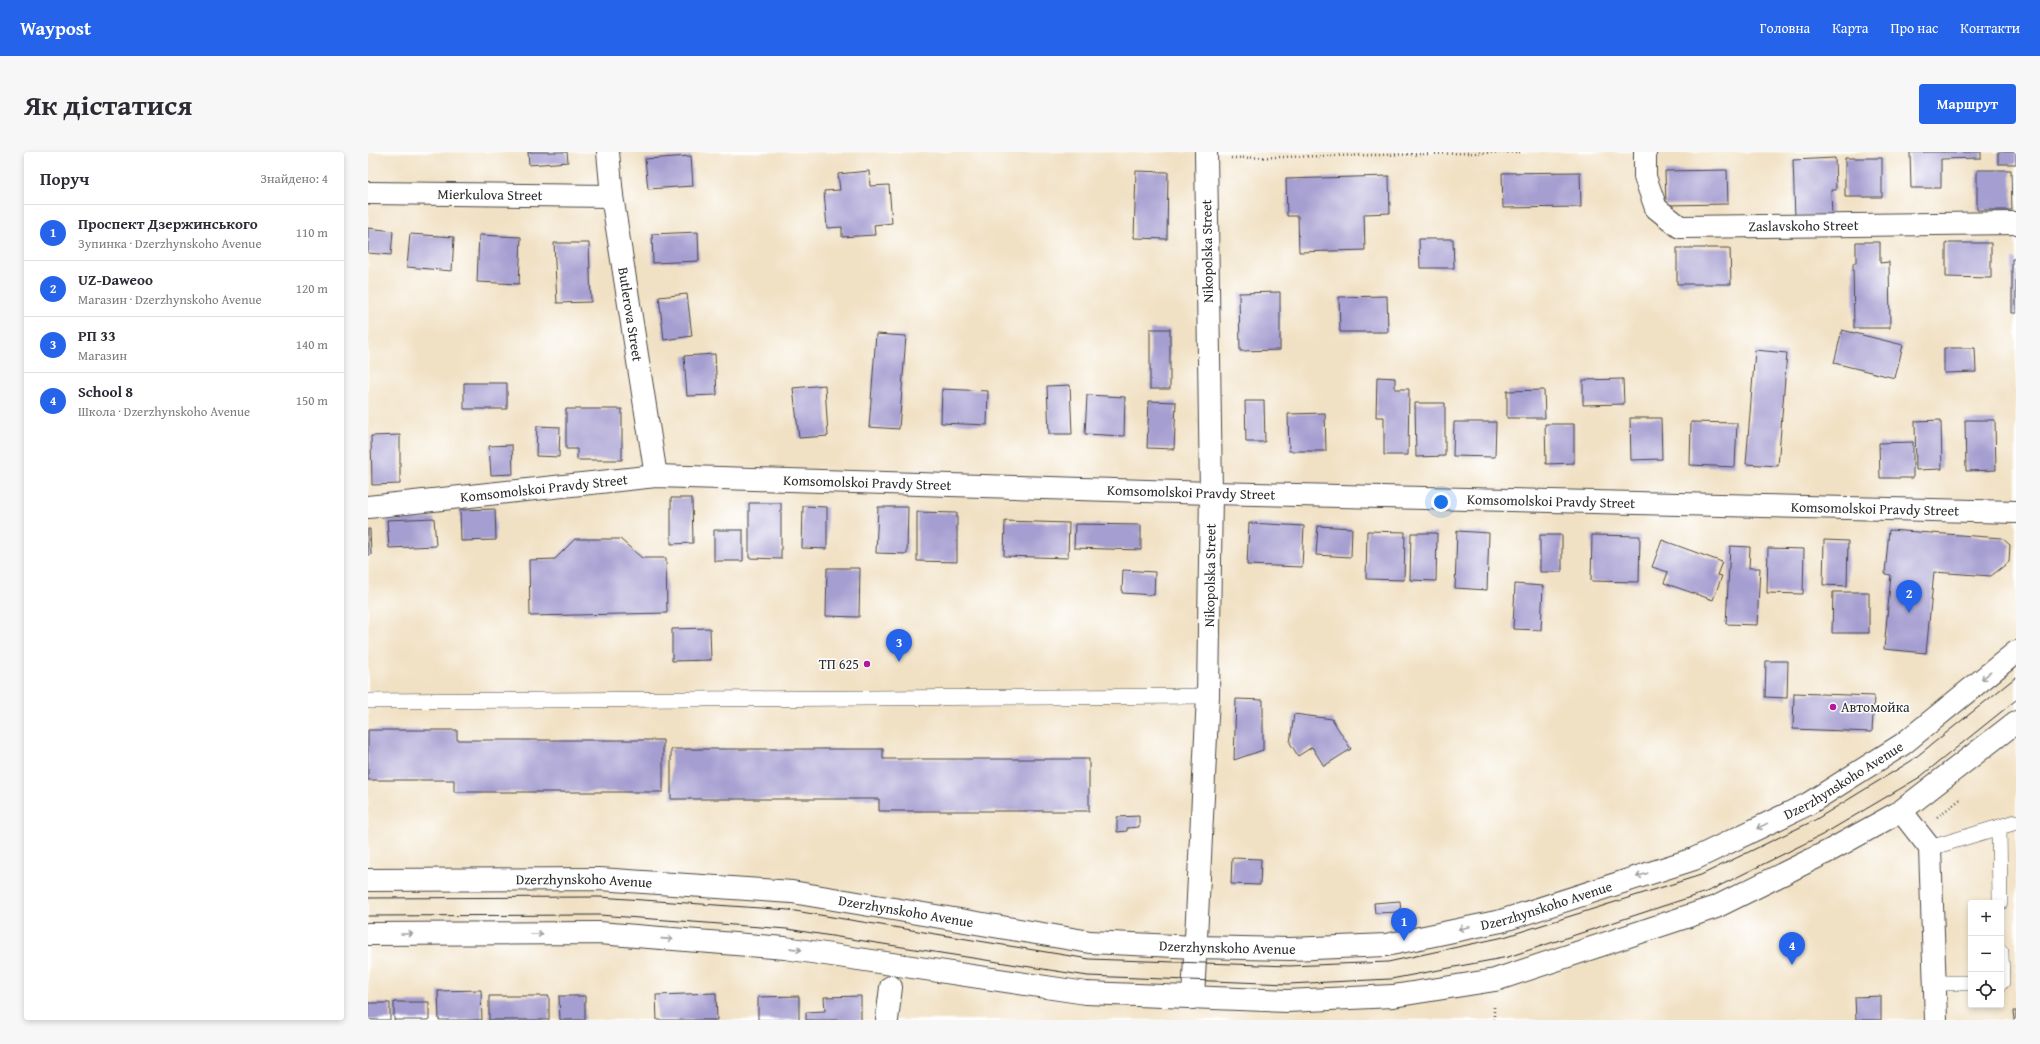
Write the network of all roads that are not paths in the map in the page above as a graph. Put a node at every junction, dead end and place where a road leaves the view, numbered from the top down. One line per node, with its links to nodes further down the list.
1 (608, 152): 5 (street, Butlerova Street)
2 (1645, 152): 6 (street, Zaslavskoho Street)
3 (1206, 155): 8 (street, Nikopolska Street)
4 (368, 193): 5 (street, Mierkulova Street)
5 (612, 196): 7 (street, Butlerova Street)
6 (2016, 223)
7 (656, 476): 8 (street, Komsomolskoi Pravdy Street); 9 (street, Komsomolskoi Pravdy Street)
8 (1211, 493): 10 (street, Komsomolskoi Pravdy Street); 12 (street, Nikopolska Street)
9 (368, 507)
10 (2016, 512)
11 (2016, 652): 22 (street, Dzerzhynskoho Avenue, one-way to 22)
12 (1208, 696): 13 (lane); 22 (street, Nikopolska Street)
13 (368, 701)
14 (2016, 722): 15 (street)
15 (1901, 811): 18 (street); 28 (street)
16 (2016, 822): 17 (lane)
17 (1999, 827): 18 (lane); 20 (lane)
18 (1930, 848): 25 (street)
19 (368, 880): 22 (street, Dzerzhynskoho Avenue)
20 (2000, 900)
21 (368, 934): 28 (street, one-way to 28)
22 (1196, 947): 28 (street, Nikopolska Street)
23 (2004, 982): 24 (lane)
24 (2016, 982)
25 (1935, 983): 26 (lane); 30 (street)
26 (1968, 983)
27 (891, 987): 29 (street)
28 (1193, 998)
29 (887, 1020)
30 (1936, 1020)

